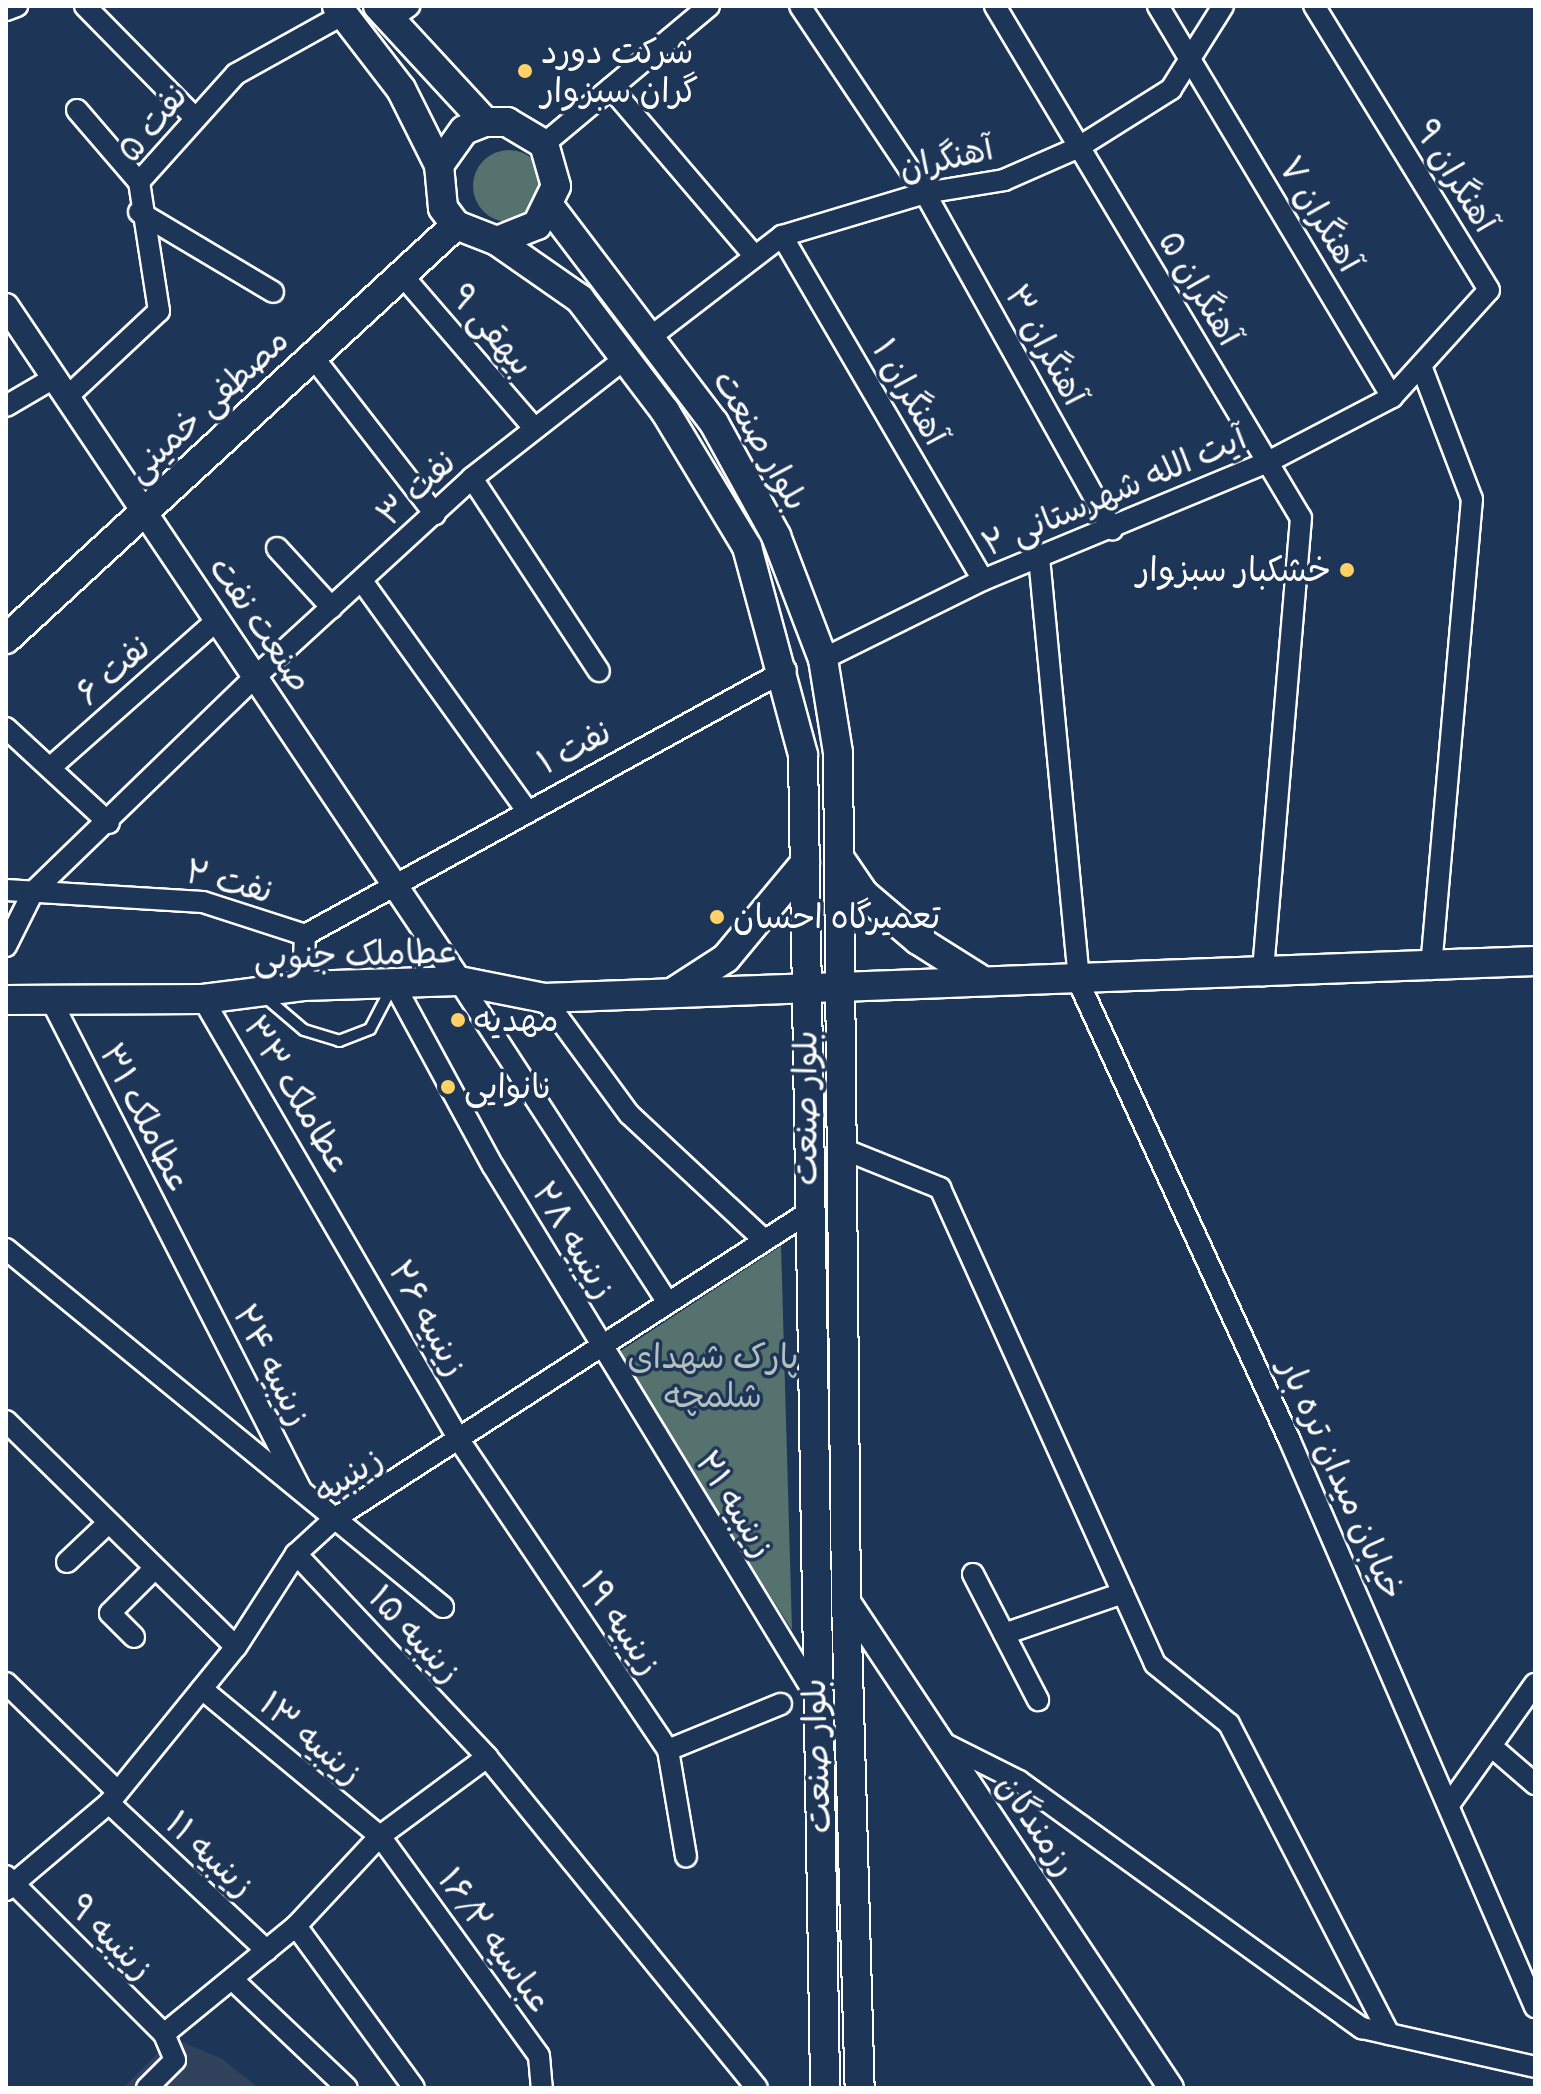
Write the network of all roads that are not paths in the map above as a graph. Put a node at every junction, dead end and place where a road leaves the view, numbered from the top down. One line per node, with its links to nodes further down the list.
1 (17, 6): 9 (street)
2 (85, 6): 15 (street)
3 (709, 6): 13 (street)
4 (800, 6): 21 (street, آهنگران ۳)
5 (995, 6): 18 (street, آهنگران ۵)
6 (1158, 6): 12 (street, آهنگران ۷)
7 (1223, 6): 12 (street, آهنگران)
8 (1314, 6): 34 (street, آهنگران ۹)
9 (6, 10)
10 (340, 10): 15 (street, نفت ۵); 19 (main road)
11 (392, 11): 16 (main road)
12 (1192, 64): 18 (street, آهنگران); 36 (street, آهنگران ۷)
13 (611, 88): 17 (street); 27 (street)
14 (77, 110): 20 (street)
15 (195, 118): 20 (street, نفت ۵)
16 (485, 122): 17 (main road); 19 (main road)
17 (544, 144): 22 (main road)
18 (1079, 147): 21 (street, آهنگران); 39 (street, آهنگران ۵)
19 (439, 165): 24 (main road)
20 (139, 182): 23 (street, نفت ۵)
21 (925, 193): 25 (street, آهنگران); 43 (street, آهنگران ۳)
22 (550, 207): 26 (main road); 31 (main road, بلوار صنعت)
23 (139, 212): 29 (street); 35 (street, نفت ۵)
24 (456, 225): 26 (main road); 28 (main road, مصطفی خمینی)
25 (782, 236): 27 (street, آهنگران); 46 (street, آهنگران ۱)
26 (497, 241): 32 (main road, بلوار صنعت)
27 (753, 254): 31 (street, آهنگران)
28 (402, 275): 33 (main road, مصطفی خمینی); 38 (street, بیهقی ۹)
29 (273, 292)
30 (6, 306): 35 (street, صنعت نفت)
31 (653, 335): 51 (main road, بلوار صنعت)
32 (628, 356): 38 (street, نفت ۳); 52 (main road, بلوار صنعت)
33 (313, 357): 41 (main road, مصطفی خمینی); 42 (street)
34 (1423, 371): 36 (street, آیت الله شهرستانی ۲); 69 (street)
35 (61, 387): 37 (street); 41 (street, صنعت نفت)
36 (1392, 397): 39 (street, آیت الله شهرستانی ۲)
37 (6, 406)
38 (533, 427): 40 (street, نفت ۳)
39 (1266, 463): 43 (street, آیت الله شهرستانی ۲); 70 (street, آهنگران ۵)
40 (472, 478): 42 (street, نفت ۳); 53 (street)
41 (144, 512): 49 (street, صنعت نفت); 50 (main road, مصطفی خمینی)
42 (435, 514): 47 (street, نفت ۳)
43 (1112, 529): 45 (street, آیت الله شهرستانی ۲)
44 (277, 548): 48 (street)
45 (1039, 557): 46 (street, آیت الله شهرستانی ۲); 73 (street, خیابان میدان تره بار)
46 (983, 580): 51 (street, آیت الله شهرستانی ۲)
47 (362, 581): 48 (street, نفت ۳); 59 (street)
48 (332, 608): 54 (street, نفت ۳)
49 (217, 620): 54 (street, صنعت نفت); 58 (street, نفت ۶)
50 (6, 639)
51 (823, 659): 56 (main road, بلوار صنعت)
52 (786, 670): 57 (main road, بلوار صنعت); 59 (street, نفت ۱)
53 (599, 671)
54 (255, 677): 60 (street, نفت ۳); 64 (street, صنعت نفت)
55 (6, 728): 58 (street)
56 (838, 753): 57 (main road); 61 (main road, بلوار صنعت)
57 (803, 755): 62 (main road, بلوار صنعت)
58 (51, 767): 60 (street)
59 (526, 809): 64 (street, نفت ۱)
60 (109, 823): 65 (street, نفت ۳)
61 (840, 859): 71 (main road); 76 (main road, بلوار صنعت)
62 (805, 863): 77 (main road, بلوار صنعت); 79 (main road)
63 (6, 890): 65 (street, نفت ۲)
64 (398, 890): 66 (street, نفت ۲); 72 (street, صنعت نفت)
65 (33, 892): 66 (street, نفت ۲); 67 (street, نفت ۳)
66 (305, 935): 75 (street)
67 (6, 946)
68 (1535, 961): 69 (main road, عطاملک جنوبی)
69 (1431, 969): 70 (main road, عطاملک جنوبی)
70 (1263, 975): 73 (main road, عطاملک جنوبی)
71 (978, 978): 73 (main road, عطاملک جنوبی); 76 (main road, عطاملک جنوبی)
72 (459, 981): 74 (main road, عطاملک جنوبی); 80 (main road, عطاملک جنوبی); 91 (street)
73 (1079, 983): 120 (street, خیابان میدان تره بار)
74 (394, 984): 75 (main road, عطاملک جنوبی); 78 (lane); 92 (street, زینبیه ۲۸)
75 (303, 986): 78 (main road, عطاملک جنوبی)
76 (840, 988): 77 (main road, عطاملک جنوبی); 84 (main road, بلوار صنعت)
77 (804, 991): 79 (main road, عطاملک جنوبی); 85 (main road, بلوار صنعت)
78 (260, 992): 81 (main road, عطاملک جنوبی)
79 (671, 994): 80 (main road, عطاملک جنوبی)
80 (544, 998): 87 (street)
81 (203, 999): 83 (main road, عطاملک جنوبی); 86 (street, عطاملک ۳۳)
82 (6, 1000): 83 (main road, عطاملک جنوبی)
83 (52, 1002): 89 (street, عطاملک ۳۱)
84 (843, 1149): 90 (main road, بلوار صنعت); 102 (street)
85 (812, 1210): 87 (street, زینبیه); 90 (main road, بلوار صنعت)
86 (339, 1225): 94 (street, زینبیه ۲۶)
87 (762, 1238): 91 (street, زینبیه)
88 (6, 1249): 95 (street)
89 (183, 1263): 95 (street, زینبیه ۲۴)
90 (827, 1292): 103 (main road, بلوار صنعت); 111 (main road, بلوار صنعت)
91 (667, 1301): 92 (street, زینبیه)
92 (600, 1346): 94 (street, زینبیه); 111 (street, زینبیه ۲۱)
93 (6, 1421): 97 (street)
94 (461, 1443): 96 (street, زینبیه); 116 (street, زینبیه ۱۹)
95 (305, 1498): 96 (street)
96 (334, 1519): 98 (street, زینبیه); 104 (street)
97 (107, 1524): 99 (street); 100 (street)
98 (296, 1554): 107 (street, زینبیه); 117 (street, زینبیه ۱۵)
99 (67, 1562)
100 (154, 1569): 106 (street); 107 (street)
101 (973, 1574): 105 (street)
102 (1123, 1593): 105 (street); 131 (street)
103 (846, 1599): 114 (street, رزمندگان); 126 (main road, بلوار صنعت)
104 (443, 1607)
105 (1004, 1634): 112 (street)
106 (134, 1637)
107 (236, 1647): 110 (street, زینبیه)
108 (6, 1683): 119 (street, زینبیه ۱۱)
109 (1535, 1684): 115 (street)
110 (202, 1689): 119 (street, زینبیه); 121 (street, زینبیه ۱۳)
111 (816, 1696): 125 (main road, بلوار صنعت)
112 (1038, 1700)
113 (781, 1704): 116 (street)
114 (941, 1742): 131 (street); 140 (street, رزمندگان)
115 (1491, 1746): 118 (street); 120 (street)
116 (668, 1750): 122 (street, زینبیه ۱۹)
117 (487, 1757): 121 (street); 137 (street, زینبیه ۱۵)
118 (1535, 1784)
119 (112, 1796): 123 (street, زینبیه); 127 (street, زینبیه ۱۱)
120 (1451, 1802): 129 (street, خیابان میدان تره بار)
121 (380, 1836): 124 (street); 136 (street, عباسیه ۱۶/۲)
122 (686, 1856)
123 (8, 1884): 130 (street, زینبیه ۹)
124 (296, 1926): 127 (street); 135 (street)
125 (824, 1929): 126 (main road); 138 (main road, بلوار صنعت)
126 (858, 1930): 139 (main road, بلوار صنعت)
127 (267, 1951): 128 (street)
128 (232, 1979): 130 (street); 134 (street)
129 (1535, 2007)
130 (164, 2034): 133 (street)
131 (1389, 2034): 132 (street)
132 (1535, 2067)
133 (147, 2088)
134 (347, 2088)
135 (414, 2088)
136 (542, 2088)
137 (757, 2088)
138 (825, 2088)
139 (860, 2088)
140 (1171, 2088)

